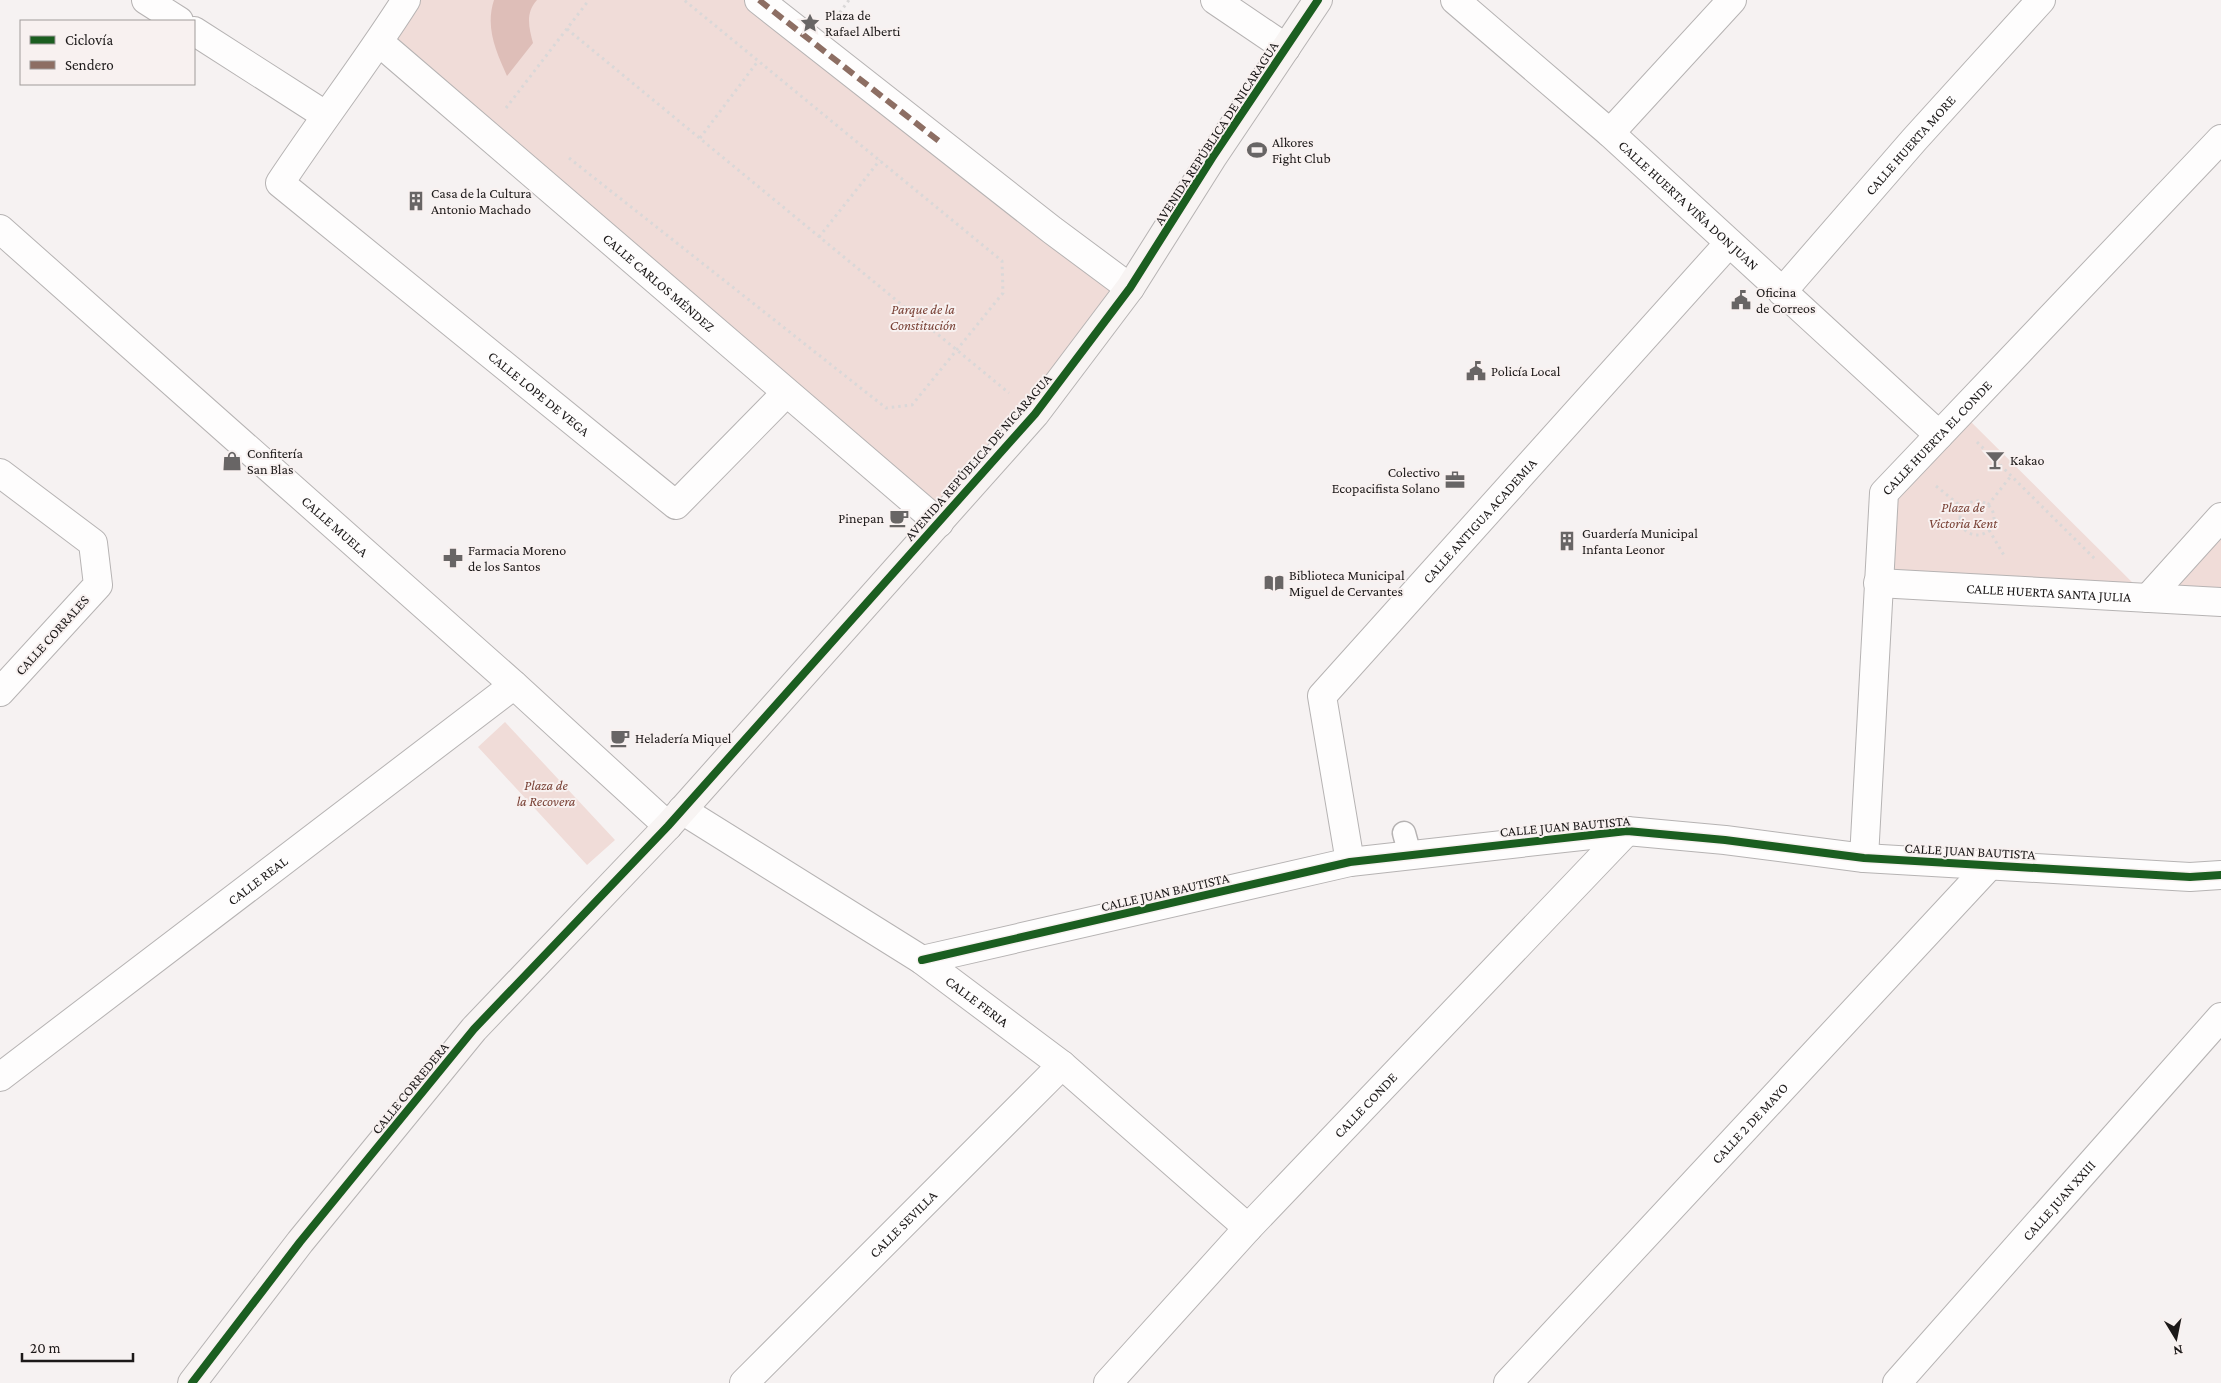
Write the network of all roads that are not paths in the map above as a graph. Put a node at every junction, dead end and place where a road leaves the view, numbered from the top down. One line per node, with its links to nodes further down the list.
1 (146, 0): 9 (street)
2 (406, 0): 11 (street)
3 (758, 0): 18 (street)
4 (1215, 0): 12 (street)
5 (1318, 0): 12 (street, AVENIDA REPÚBLICA DE NICARAGUA)
6 (1455, 0): 14 (street, CALLE HUERTA VIÑA DON JUAN)
7 (1732, 0): 14 (street)
8 (2041, 0): 19 (street, CALLE HUERTA MORE)
9 (177, 20)
10 (195, 32): 13 (street)
11 (379, 42): 13 (street); 20 (street, CALLE CARLOS MÉNDEZ)
12 (1286, 48): 18 (street, AVENIDA REPÚBLICA DE NICARAGUA)
13 (325, 116): 20 (street, CALLE LOPE DE VEGA)
14 (1610, 133): 17 (street, CALLE HUERTA VIÑA DON JUAN)
15 (2221, 139): 21 (street, CALLE HUERTA EL CONDE)
16 (0, 229): 28 (street, CALLE MUELA)
17 (1729, 243): 19 (street, CALLE HUERTA VIÑA DON JUAN); 33 (street, CALLE ANTIGUA ACADEMIA)
18 (1130, 288): 24 (street, AVENIDA REPÚBLICA DE NICARAGUA)
19 (1782, 292): 21 (street, CALLE HUERTA VIÑA DON JUAN)
20 (786, 393): 24 (street, CALLE CARLOS MÉNDEZ)
21 (1946, 428): 25 (street, CALLE HUERTA EL CONDE)
22 (0, 473): 29 (street, CALLE CORRALES)
23 (2221, 517): 26 (street)
24 (939, 523): 30 (street, AVENIDA REPÚBLICA DE NICARAGUA)
25 (1878, 583): 26 (street, CALLE HUERTA SANTA JULIA); 32 (street, CALLE HUERTA EL CONDE)
26 (2141, 597): 27 (street, CALLE HUERTA SANTA JULIA)
27 (2221, 602)
28 (514, 685): 30 (street, CALLE MUELA); 39 (street, CALLE REAL)
29 (0, 692)
30 (675, 818): 36 (street, CALLE FERIA); 41 (street, CALLE CORREDERA)
31 (1627, 831): 32 (street, CALLE JUAN BAUTISTA); 33 (street, CALLE JUAN BAUTISTA); 40 (street, CALLE CONDE)
32 (1864, 858): 34 (street, CALLE JUAN BAUTISTA)
33 (1350, 862): 36 (street, CALLE JUAN BAUTISTA)
34 (1991, 864): 35 (street, CALLE JUAN BAUTISTA); 44 (street, CALLE 2 DE MAYO)
35 (2221, 875)
36 (922, 960): 38 (street, CALLE FERIA)
37 (2221, 1018): 45 (street, CALLE JUAN XXIII)
38 (1062, 1065): 40 (street, CALLE FERIA); 42 (street, CALLE SEVILLA)
39 (0, 1077)
40 (1248, 1228): 43 (street, CALLE CONDE)
41 (192, 1383)
42 (744, 1383)
43 (1108, 1383)
44 (1508, 1383)
45 (1897, 1383)

